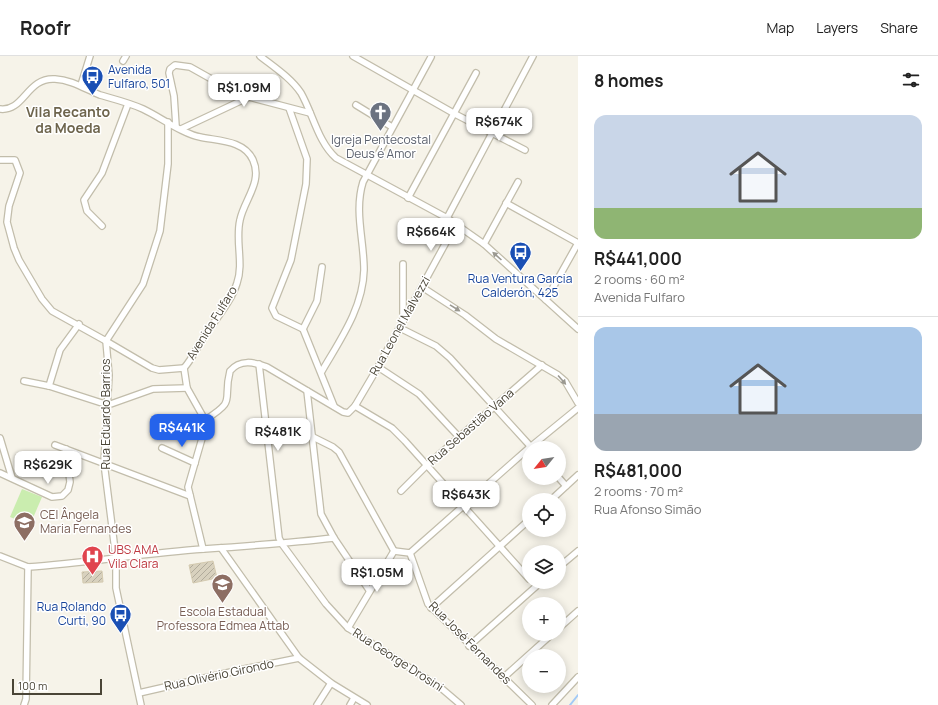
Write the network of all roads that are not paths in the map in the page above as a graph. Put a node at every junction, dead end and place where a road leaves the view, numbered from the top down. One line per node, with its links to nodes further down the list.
1 (90, 56): 7 (street)
2 (260, 56): 14 (street)
3 (353, 56): 8 (street)
4 (533, 56): 19 (street)
5 (431, 57): 8 (street)
6 (476, 73): 15 (street)
7 (80, 85): 10 (street, Avenida Fulfaro); 13 (street, Avenida Fulfaro)
8 (413, 90): 15 (street); 18 (street)
9 (249, 97): 12 (street); 17 (street); 17 (street)
10 (128, 104): 16 (street, Avenida Fulfaro); 28 (street)
11 (356, 105): 18 (street)
12 (289, 108): 14 (street); 37 (street)
13 (0, 109)
14 (310, 114): 22 (street)
15 (454, 114): 19 (street); 24 (street)
16 (168, 122): 17 (street, Avenida Fulfaro); 39 (street)
17 (178, 127): 43 (street, Avenida Fulfaro)
18 (392, 127): 22 (street)
19 (494, 133): 20 (street); 26 (street)
20 (525, 150)
21 (0, 160): 35 (street)
22 (367, 174): 24 (street); 44 (street)
23 (518, 182): 25 (street)
24 (408, 198): 26 (street)
25 (506, 203): 29 (street); 30 (street)
26 (447, 218): 27 (street)
27 (456, 224): 30 (street); 33 (street, Rua Leonel Malvezzi)
28 (102, 226)
29 (578, 243): 34 (street)
30 (484, 244): 34 (street, one-way to 30)
31 (402, 264): 36 (street)
32 (322, 267): 37 (street)
33 (422, 287): 36 (street, Rua Leonel Malvezzi); 41 (street, one-way to 41)
34 (546, 300): 38 (street)
35 (79, 324): 39 (street); 46 (street)
36 (402, 325): 42 (street, Rua Leonel Malvezzi); 53 (street)
37 (303, 329): 44 (street)
38 (578, 329)
39 (106, 341): 43 (street); 50 (street, Rua Eduardo Barrios)
40 (259, 364): 48 (street); 55 (street); 78 (street)
41 (542, 365): 49 (street, one-way to 49); 53 (street, Rua Sebastião Vana)
42 (378, 367): 52 (street, Rua Leonel Malvezzi); 57 (street)
43 (184, 368): 47 (street, Avenida Fulfaro)
44 (322, 371): 51 (street)
45 (24, 381): 46 (street)
46 (49, 386): 50 (street)
47 (187, 388): 50 (street); 55 (street, Avenida Fulfaro)
48 (307, 391): 51 (street); 56 (street)
49 (578, 403)
50 (108, 406): 65 (street, Rua Eduardo Barrios)
51 (334, 406): 52 (street)
52 (355, 406): 67 (street)
53 (494, 407): 57 (street, Rua Sebastião Vana); 59 (street)
54 (578, 408): 60 (street)
55 (205, 420): 66 (street)
56 (313, 437): 77 (street); 83 (street)
57 (459, 437): 67 (street, Rua Sebastião Vana)
58 (0, 438): 70 (street)
59 (524, 441)
60 (538, 441)
61 (55, 445): 63 (street)
62 (162, 448): 66 (street)
63 (66, 449): 65 (street); 70 (street)
64 (522, 455): 75 (street)
65 (104, 463): 74 (street); 86 (street, Rua Eduardo Barrios)
66 (195, 463): 74 (street)
67 (426, 466): 72 (street, Rua Sebastião Vana); 75 (street)
68 (0, 473): 70 (street)
69 (578, 475): 71 (street)
70 (12, 478)
71 (566, 486): 73 (street)
72 (401, 491)
73 (558, 493)
74 (190, 496): 80 (street)
75 (462, 507): 79 (street); 84 (street)
76 (522, 526): 79 (street)
77 (334, 538): 78 (street); 91 (street)
78 (282, 544): 81 (street); 95 (street)
79 (499, 547): 89 (street); 92 (street)
80 (204, 548): 81 (street); 86 (street)
81 (221, 548): 98 (street)
82 (578, 550): 87 (street)
83 (394, 551): 84 (street); 91 (street, Rua George Drosini)
84 (410, 553): 92 (street, Rua José Fernandes)
85 (0, 556): 88 (street)
86 (116, 558): 88 (street); 102 (street, Rua Eduardo Barrios)
87 (566, 561)
88 (28, 567): 104 (street)
89 (522, 572)
90 (534, 589): 97 (street)
91 (369, 590): 95 (street, Rua George Drosini)
92 (431, 608): 97 (street, Rua José Fernandes)
93 (578, 611): 94 (street)
94 (566, 622)
95 (348, 628): 109 (street, Rua George Drosini)
96 (544, 641): 100 (street)
97 (470, 646): 100 (street, Rua José Fernandes)
98 (299, 658): 101 (street); 102 (street, Rua Olivério Girondo)
99 (578, 677): 111 (street)
100 (504, 678): 110 (street, Rua José Fernandes)
101 (331, 682): 103 (street); 106 (street)
102 (138, 693): 105 (street, Rua Eduardo Barrios)
103 (354, 698): 107 (street); 108 (street)
104 (24, 705)
105 (141, 705)
106 (317, 705)
107 (350, 705)
108 (367, 705)
109 (461, 705)
110 (532, 705)
111 (552, 705)

